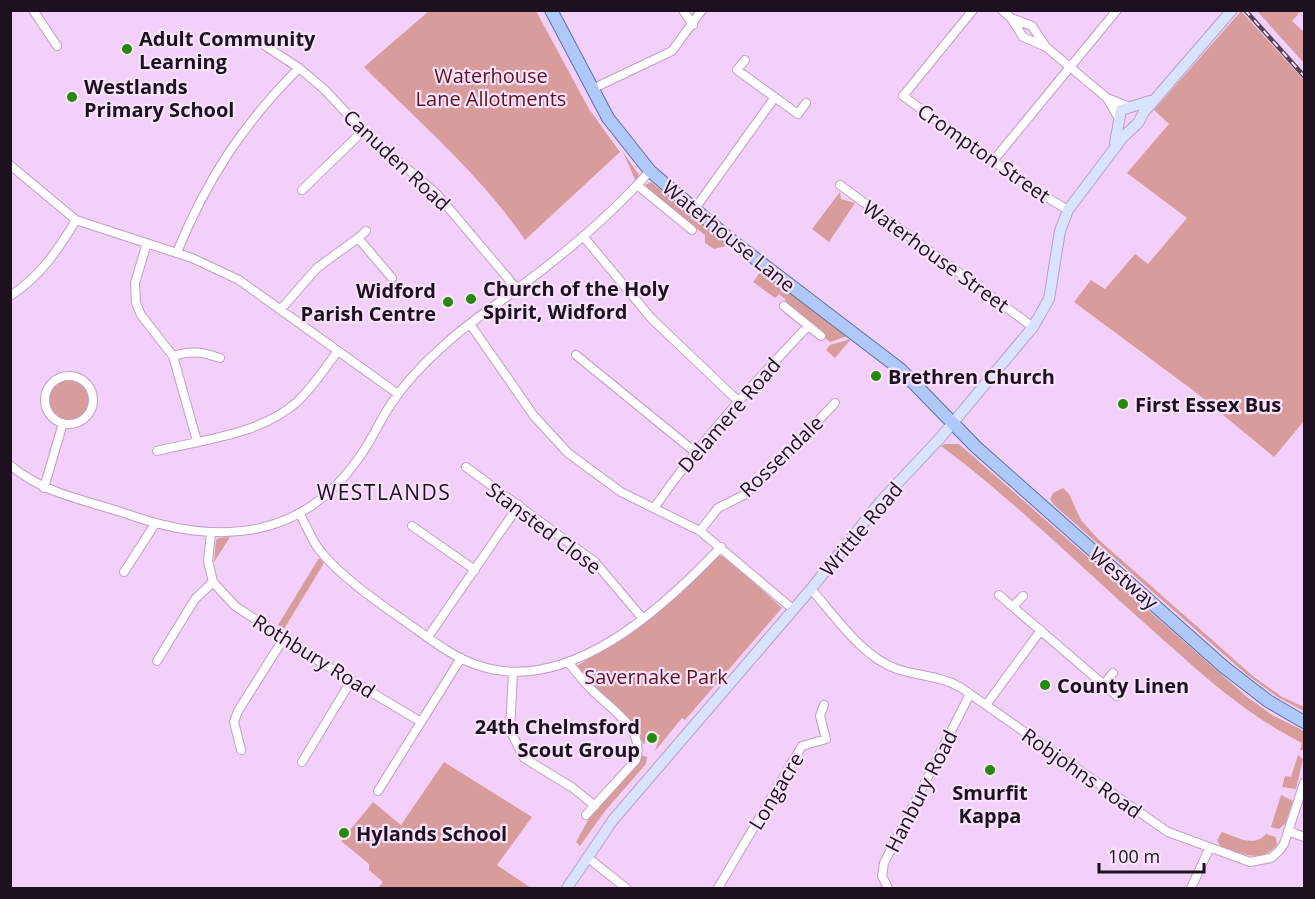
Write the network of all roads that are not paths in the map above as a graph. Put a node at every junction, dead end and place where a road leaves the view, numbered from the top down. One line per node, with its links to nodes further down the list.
1 (33, 10): 12 (street)
2 (550, 10): 17 (main road, Waterhouse Lane)
3 (683, 10): 10 (street)
4 (702, 10): 10 (street)
5 (973, 10): 27 (street, Crompton Street)
6 (1002, 10): 9 (street)
7 (1117, 10): 15 (street)
8 (1229, 14): 18 (street, Writtle Road)
9 (1011, 18): 13 (street); 13 (street)
10 (693, 25): 17 (street)
11 (264, 45): 16 (street, Canuden Road)
12 (57, 46)
13 (1046, 47): 15 (street)
14 (745, 60): 19 (street)
15 (1070, 67): 20 (street); 27 (street)
16 (299, 68): 25 (street, Canuden Road); 41 (street)
17 (592, 89): 29 (main road, Waterhouse Lane)
18 (1158, 95): 22 (street, Writtle Road); 24 (street, Writtle Road)
19 (775, 97): 21 (street); 33 (street)
20 (1107, 98): 22 (street); 23 (street)
21 (806, 103)
22 (1130, 106): 23 (street, Writtle Road); 24 (street)
23 (1119, 119): 24 (street); 26 (street, Writtle Road)
24 (1136, 124): 26 (street, Writtle Road)
25 (363, 130): 32 (street); 43 (street, Canuden Road)
26 (1114, 149): 34 (street, Writtle Road)
27 (993, 161): 34 (street, Crompton Street)
28 (10, 165): 35 (street)
29 (650, 171): 30 (street); 33 (main road, Waterhouse Lane)
30 (637, 185): 36 (street, Waterhouse Lane); 38 (street)
31 (840, 186): 49 (street, Waterhouse Street)
32 (302, 190)
33 (694, 210): 61 (main road, Waterhouse Lane)
34 (1068, 210): 49 (street, Writtle Road)
35 (76, 220): 40 (street); 44 (street)
36 (692, 230)
37 (366, 231): 39 (street)
38 (583, 236): 43 (street); 58 (street)
39 (358, 238): 42 (street); 46 (street)
40 (147, 243): 41 (street); 54 (street)
41 (177, 252): 46 (street)
42 (392, 278)
43 (517, 290): 47 (street)
44 (10, 297)
45 (784, 306): 48 (street)
46 (281, 309): 52 (street)
47 (470, 324): 57 (street); 69 (street)
48 (808, 326): 50 (street); 58 (street, Delamere Road)
49 (1033, 327): 61 (street, Writtle Road)
50 (821, 336)
51 (202, 351): 54 (street); 55 (street); 56 (street)
52 (338, 351): 57 (street); 62 (street)
53 (576, 355): 64 (street)
54 (173, 356): 62 (street)
55 (220, 358)
56 (205, 362)
57 (398, 394): 70 (street)
58 (737, 400): 64 (street, Delamere Road)
59 (835, 403): 73 (street, Rossendale)
60 (63, 423): 60 (street); 67 (street)
61 (952, 424): 79 (street, Writtle Road); 100 (main road, Westway)
62 (197, 441): 63 (street)
63 (157, 451)
64 (694, 452): 69 (street, Delamere Road)
65 (10, 465): 67 (street)
66 (466, 467): 68 (street, Stansted Close)
67 (44, 488): 71 (street)
68 (519, 505): 76 (street); 84 (street, Stansted Close)
69 (654, 508): 73 (street)
70 (299, 513): 74 (street); 86 (street)
71 (155, 524): 74 (street); 77 (street)
72 (412, 526): 76 (street)
73 (697, 528): 75 (street)
74 (211, 533): 78 (street)
75 (721, 547): 83 (street); 84 (street)
76 (475, 570): 86 (street)
77 (124, 572)
78 (213, 582): 87 (street, Rothbury Road); 89 (street)
79 (811, 589): 83 (street, Writtle Road); 95 (street, Robjohns Road)
80 (999, 595): 82 (street)
81 (1023, 596): 82 (street)
82 (1013, 607): 85 (street)
83 (794, 610): 110 (street, Writtle Road)
84 (643, 619): 90 (street)
85 (1041, 630): 94 (street); 98 (street)
86 (428, 637): 88 (street)
87 (284, 638): 93 (street, Rothbury Road); 101 (street)
88 (461, 658): 91 (street); 99 (street)
89 (157, 661)
90 (569, 663): 91 (street); 105 (street)
91 (513, 673): 105 (street)
92 (1113, 673): 94 (street)
93 (351, 681): 99 (street, Rothbury Road); 102 (street)
94 (1104, 684): 96 (street)
95 (970, 694): 98 (street, Robjohns Road); 114 (street, Hanbury Road)
96 (1117, 696)
97 (824, 705): 113 (street, Longacre)
98 (986, 705): 109 (street, Robjohns Road)
99 (421, 722): 104 (street)
100 (1305, 722)
101 (241, 750)
102 (302, 762)
103 (1305, 783): 107 (street, Robjohns Road)
104 (378, 791)
105 (595, 806): 106 (street)
106 (586, 815)
107 (1288, 831): 108 (street); 109 (street, Robjohns Road)
108 (1305, 837)
109 (1209, 849): 115 (street)
110 (587, 857): 111 (street, Writtle Road); 112 (street)
111 (567, 888)
112 (626, 888)
113 (718, 888)
114 (888, 888)
115 (1191, 888)

